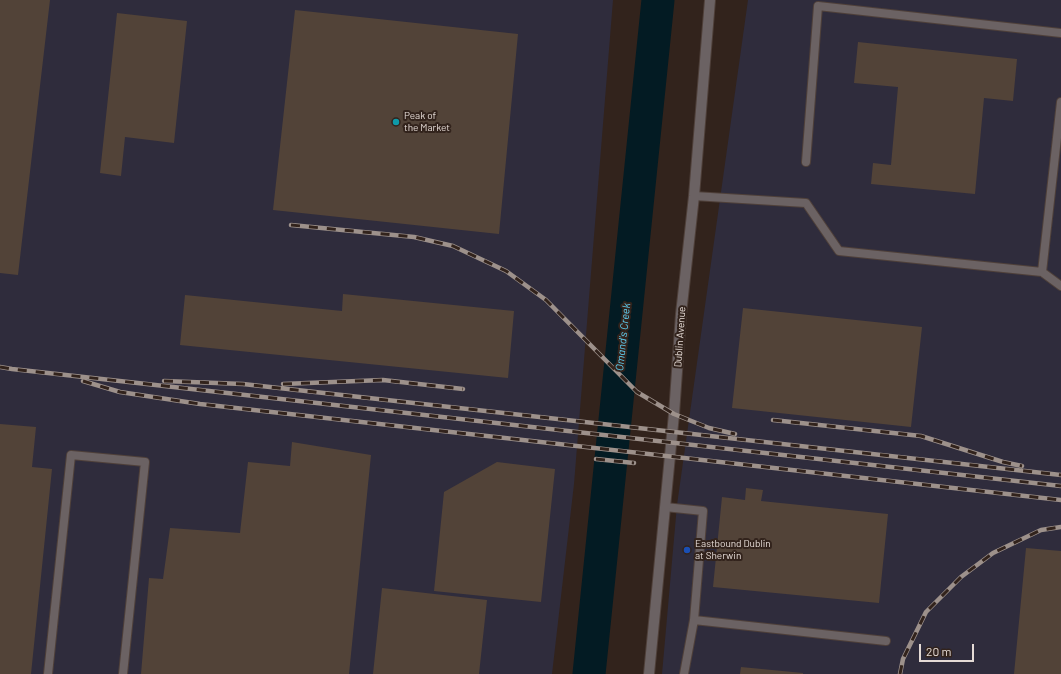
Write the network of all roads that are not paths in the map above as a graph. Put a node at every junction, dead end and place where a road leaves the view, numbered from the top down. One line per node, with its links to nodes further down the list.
1 (710, 0): 5 (street, Dublin Avenue)
2 (1061, 33): 4 (lane)
3 (1061, 102): 6 (lane)
4 (806, 162)
5 (694, 196): 6 (lane); 8 (street, Dublin Avenue)
6 (1042, 272): 7 (lane)
7 (1061, 286)
8 (665, 507): 9 (lane); 13 (street, Dublin Avenue)
9 (694, 620): 10 (lane); 14 (lane)
10 (886, 641)
11 (48, 674): 12 (lane)
12 (123, 674)
13 (649, 674)
14 (684, 674)

